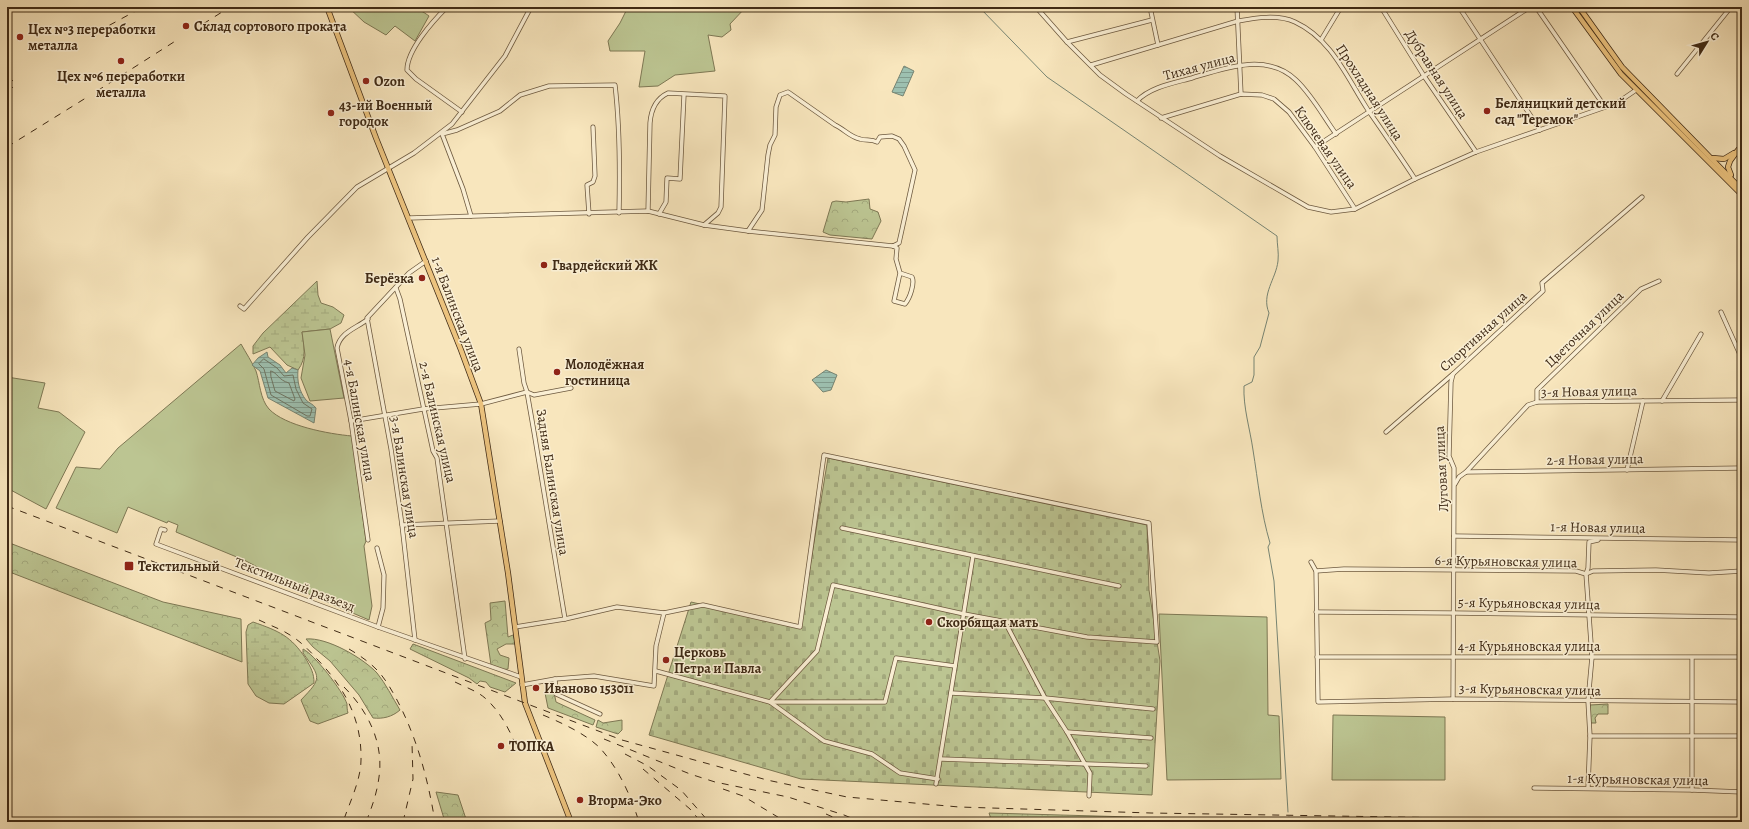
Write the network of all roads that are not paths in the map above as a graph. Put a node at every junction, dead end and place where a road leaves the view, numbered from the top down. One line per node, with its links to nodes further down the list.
1 (327, 7): 42 (main road, 1-я Балинская улица)
2 (447, 7): 30 (street)
3 (531, 7): 30 (street)
4 (1036, 7): 19 (street)
5 (1150, 7): 15 (street)
6 (1237, 7): 16 (street)
7 (1341, 7): 18 (street)
8 (1382, 7): 24 (street, Дубравная улица)
9 (1459, 7): 17 (street)
10 (1530, 7): 17 (street)
11 (1536, 7): 29 (street)
12 (1572, 7): 25 (main road)
13 (1579, 7): 41 (main road)
14 (1731, 7): 23 (street)
15 (1152, 20): 19 (street); 20 (street)
16 (1238, 21): 18 (street, Прохладная улица); 20 (street, Прохладная улица); 22 (street)
17 (1480, 39): 24 (street); 34 (street)
18 (1321, 40): 31 (street, Прохладная улица)
19 (1067, 42): 21 (street)
20 (1158, 46): 21 (street, Прохладная улица)
21 (1091, 66): 28 (street)
22 (1240, 66): 26 (street); 28 (street, Тихая улица); 36 (street, Тихая улица)
23 (1677, 74)
24 (1424, 76): 31 (street); 40 (street, Дубравная улица)
25 (1636, 90): 29 (street); 43 (main road)
26 (1241, 94): 32 (street, Ключевая улица); 38 (street, Ключевая улица)
27 (684, 95): 50 (street); 53 (street); 56 (street)
28 (1137, 102): 32 (street)
29 (1605, 107): 34 (street)
30 (462, 112): 35 (street)
31 (1369, 112): 36 (street); 44 (street, Прохладная улица)
32 (1161, 118): 49 (street)
33 (593, 127): 52 (street)
34 (1540, 130): 40 (street)
35 (442, 134): 42 (street); 51 (street); 54 (street)
36 (1336, 134): 38 (street)
37 (1742, 146): 39 (main road)
38 (1315, 148): 49 (street, Ключевая улица)
39 (1738, 150): 41 (main road); 43 (main road); 45 (main road)
40 (1476, 152): 44 (street)
41 (1712, 158): 43 (main road)
42 (389, 168): 55 (main road, 1-я Балинская улица); 63 (street)
43 (1720, 170): 45 (main road); 47 (main road)
44 (1415, 179): 49 (street)
45 (1738, 185): 46 (main road)
46 (1742, 190)
47 (1742, 196)
48 (1642, 197): 69 (street, Спортивная улица)
49 (1355, 209)
50 (648, 211): 51 (street); 53 (street)
51 (619, 213): 52 (street)
52 (589, 214): 54 (street)
53 (659, 214): 56 (street)
54 (471, 216): 55 (street)
55 (409, 218): 59 (main road, 1-я Балинская улица)
56 (704, 225): 57 (street)
57 (748, 231): 58 (street); 58 (street)
58 (893, 246): 60 (street)
59 (426, 261): 62 (street); 76 (main road, 1-я Балинская улица)
60 (900, 273): 60 (street)
61 (1659, 281): 75 (street, Цветочная улица)
62 (396, 288): 65 (street); 77 (street, 2-я Балинская улица)
63 (240, 306)
64 (1721, 312): 68 (street)
65 (368, 318): 78 (street, 3-я Балинская улица); 79 (street, 4-я Балинская улица)
66 (1701, 334): 74 (street)
67 (519, 349): 71 (street, Задняя Балинская улица)
68 (1742, 359)
69 (1453, 374): 80 (street, Спортивная улица); 84 (street, Луговая улица)
70 (571, 388): 71 (street)
71 (527, 392): 76 (street); 108 (street, Задняя Балинская улица)
72 (1742, 400): 74 (street, 3-я Новая улица)
73 (1643, 401): 74 (street, 3-я Новая улица); 75 (street, 3-я Новая улица); 82 (street)
74 (1662, 401)
75 (1537, 402): 83 (street, 3-я Новая улица)
76 (480, 404): 77 (street); 85 (main road, 1-я Балинская улица)
77 (423, 409): 78 (street); 86 (street, 2-я Балинская улица)
78 (385, 416): 79 (street); 87 (street, 3-я Балинская улица)
79 (350, 422): 92 (street, 4-я Балинская улица)
80 (1386, 432)
81 (1742, 468): 82 (street, 2-я Новая улица)
82 (1627, 470): 83 (street, 2-я Новая улица)
83 (1466, 472): 84 (street)
84 (1454, 485): 90 (street, Луговая улица)
85 (500, 521): 86 (street); 111 (main road, 1-я Балинская улица)
86 (447, 522): 87 (street); 117 (street, 2-я Балинская улица)
87 (402, 525): 112 (street, 3-я Балинская улица)
88 (842, 528): 95 (street)
89 (165, 530): 110 (street, Текстильный разъезд)
90 (1454, 538): 91 (street, 1-я Новая улица); 97 (street, Луговая улица)
91 (1607, 539): 93 (street, 1-я Новая улица); 100 (street)
92 (368, 540)
93 (1742, 540)
94 (377, 548): 110 (street)
95 (973, 556): 101 (street); 105 (street)
96 (1311, 562): 99 (street)
97 (1454, 570): 99 (street, 6-я Курьяновская улица); 100 (street, 6-я Курьяновская улица); 104 (street, Луговая улица)
98 (1742, 570): 100 (street, 6-я Курьяновская улица)
99 (1316, 572): 102 (street)
100 (1586, 574): 106 (street)
101 (1119, 586)
102 (1316, 612): 104 (street, 5-я Курьяновская улица); 114 (street)
103 (664, 613): 108 (street); 109 (street); 120 (street)
104 (1453, 613): 106 (street, 5-я Курьяновская улица); 113 (street, Луговая улица)
105 (964, 614): 109 (street); 119 (street); 128 (street)
106 (1589, 615): 107 (street, 5-я Курьяновская улица); 115 (street)
107 (1742, 617)
108 (565, 619): 111 (street)
109 (1005, 622): 125 (street)
110 (378, 627): 112 (street)
111 (515, 628): 121 (main road, 1-я Балинская улица)
112 (415, 640): 117 (street)
113 (1453, 656): 114 (street, 4-я Курьяновская улица); 115 (street, 4-я Курьяновская улица); 126 (street, Луговая улица)
114 (1317, 657): 126 (street, 3-я Курьяновская улица)
115 (1592, 657): 118 (street, 4-я Курьяновская улица); 129 (street)
116 (1742, 657): 118 (street, 4-я Курьяновская улица)
117 (466, 658): 121 (street)
118 (1692, 658): 127 (street)
119 (956, 666): 124 (street); 128 (street)
120 (656, 670): 122 (street); 128 (street)
121 (521, 677): 123 (main road, 1-я Балинская улица)
122 (556, 679): 123 (street); 132 (street)
123 (522, 685): 148 (main road, 1-я Балинская улица)
124 (951, 693): 125 (street); 138 (street)
125 (1044, 698): 131 (street); 133 (street)
126 (1453, 699): 129 (street, 3-я Курьяновская улица)
127 (1692, 701): 129 (street, 3-я Курьяновская улица); 130 (street, 3-я Курьяновская улица); 135 (street)
128 (770, 702): 141 (street)
129 (1588, 702): 134 (street)
130 (1742, 702)
131 (1153, 709)
132 (600, 714)
133 (1067, 732): 137 (street); 139 (street)
134 (1590, 736): 135 (street); 144 (street)
135 (1692, 736): 136 (street); 145 (street)
136 (1742, 736)
137 (1151, 738)
138 (941, 759): 139 (street); 141 (street)
139 (1084, 763): 140 (street); 147 (street)
140 (1146, 766)
141 (938, 779): 142 (street)
142 (936, 784)
143 (1534, 788): 144 (street, 1-я Курьяновская улица)
144 (1588, 788): 145 (street, 1-я Курьяновская улица)
145 (1692, 790): 146 (street, 1-я Курьяновская улица)
146 (1742, 792)
147 (1089, 796)
148 (571, 822)

